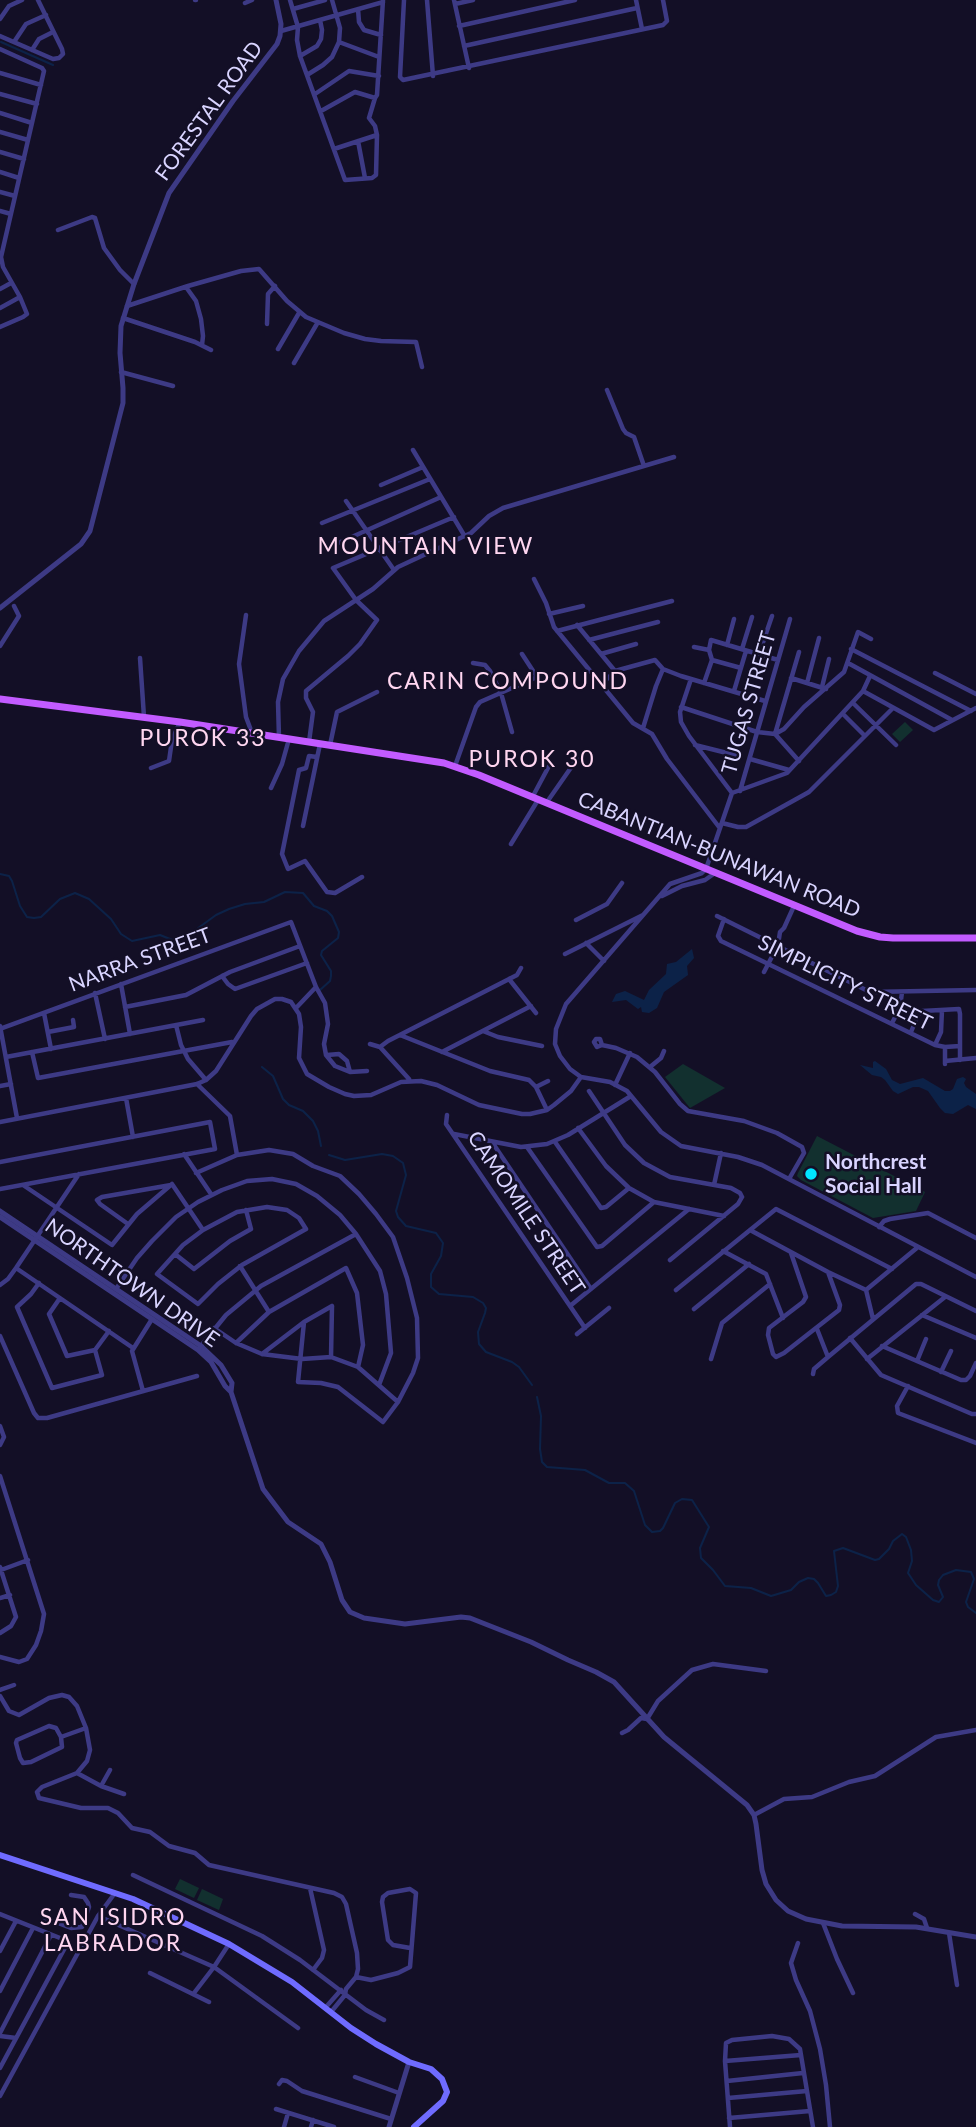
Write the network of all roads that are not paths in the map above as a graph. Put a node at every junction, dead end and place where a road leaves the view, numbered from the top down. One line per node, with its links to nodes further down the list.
1 (22, 0): 22 (street)
2 (38, 0): 20 (street)
3 (252, 0): 16 (street)
4 (276, 0): 27 (street, FORESTAL ROAD)
5 (290, 0): 18 (street)
6 (325, 0): 18 (street)
7 (332, 0): 21 (street)
8 (404, 0): 42 (street)
9 (427, 0): 42 (street)
10 (473, 0): 15 (street)
11 (575, 0): 24 (street)
12 (636, 0): 17 (street)
13 (663, 0): 26 (street)
14 (383, 1): 19 (street); 30 (street)
15 (454, 2): 24 (street)
16 (245, 3)
17 (637, 8): 26 (street); 33 (street)
18 (293, 9): 25 (street)
19 (358, 9): 21 (street); 30 (street)
20 (46, 15): 28 (street); 31 (street)
21 (338, 15): 23 (street); 32 (street)
22 (0, 19)
23 (320, 20): 25 (street); 36 (street)
24 (459, 26): 33 (street)
25 (298, 27): 27 (street); 36 (street)
26 (642, 29): 38 (street)
27 (281, 31): 71 (street, FORESTAL ROAD)
28 (54, 32): 35 (street); 35 (street)
29 (0, 36): 31 (street)
30 (381, 36): 37 (street)
31 (14, 42): 35 (street)
32 (340, 42): 37 (street); 40 (street)
33 (464, 46): 38 (street)
34 (0, 49): 43 (street)
35 (32, 50)
36 (300, 56): 40 (street)
37 (379, 57): 41 (street)
38 (469, 68): 42 (street)
39 (0, 73): 43 (street)
40 (307, 75): 45 (street)
41 (379, 76): 45 (street); 46 (street)
42 (433, 76)
43 (41, 85): 47 (street)
44 (0, 94): 47 (street)
45 (315, 94): 48 (street)
46 (375, 98): 48 (street); 52 (street)
47 (37, 104): 50 (street)
48 (321, 111): 55 (street)
49 (0, 113): 50 (street)
50 (32, 123): 53 (street)
51 (0, 132): 53 (street)
52 (377, 135): 54 (street); 60 (street)
53 (28, 140): 57 (street)
54 (358, 141): 55 (street); 60 (street)
55 (334, 149): 60 (street)
56 (0, 152): 57 (street)
57 (24, 159): 59 (street)
58 (0, 173): 59 (street)
59 (19, 178): 62 (street)
60 (365, 178)
61 (0, 192): 62 (street)
62 (15, 196): 64 (street)
63 (0, 211): 64 (street)
64 (11, 214): 66 (street)
65 (0, 228): 66 (street)
66 (7, 229): 68 (street)
67 (58, 230): 71 (street)
68 (1, 247): 69 (street)
69 (1, 268): 70 (street)
70 (11, 283): 74 (street); 75 (street)
71 (134, 284): 76 (street, FORESTAL ROAD)
72 (185, 286): 73 (street); 76 (street); 83 (street)
73 (275, 286): 78 (street); 81 (street)
74 (0, 289)
75 (20, 297): 77 (street); 82 (street)
76 (126, 307): 79 (street, FORESTAL ROAD)
77 (0, 308)
78 (299, 313): 80 (street); 84 (street)
79 (122, 318): 83 (street); 88 (street, FORESTAL ROAD)
80 (318, 322): 86 (street); 87 (street)
81 (267, 324)
82 (0, 327)
83 (201, 345): 85 (street)
84 (278, 349)
85 (211, 350)
86 (294, 363)
87 (422, 367)
88 (121, 372): 89 (street); 112 (street, FORESTAL ROAD)
89 (173, 386)
90 (607, 390): 93 (street)
91 (413, 450): 94 (street)
92 (674, 457): 93 (street)
93 (645, 466): 103 (street)
94 (423, 467): 95 (street); 96 (street)
95 (430, 479): 97 (street); 99 (street)
96 (381, 485)
97 (441, 497): 100 (street); 102 (street)
98 (346, 501): 99 (street)
99 (352, 510): 101 (street); 102 (street)
100 (454, 517): 103 (street); 105 (street)
101 (322, 523)
102 (367, 531): 104 (street); 105 (street)
103 (464, 535): 106 (street)
104 (334, 545)
105 (380, 549): 106 (street); 108 (street)
106 (394, 570): 108 (street)
107 (534, 579): 113 (street)
108 (356, 600): 175 (street); 177 (street)
109 (671, 601): 120 (street)
110 (14, 606): 127 (street)
111 (583, 606): 113 (street)
112 (0, 608)
113 (549, 614): 121 (street)
114 (246, 615): 172 (street)
115 (772, 616): 135 (street)
116 (752, 617): 131 (street)
117 (734, 619): 126 (street)
118 (790, 619): 139 (street, TUGAS STREET)
119 (658, 622): 124 (street)
120 (577, 625): 121 (street); 124 (street)
121 (557, 631): 151 (street)
122 (819, 638): 150 (street)
123 (871, 639): 129 (street)
124 (589, 640): 134 (street)
125 (636, 644): 134 (street)
126 (727, 645): 130 (street); 131 (street)
127 (0, 646)
128 (694, 646): 130 (street)
129 (851, 649): 141 (street); 163 (street)
130 (709, 650): 138 (street)
131 (744, 650): 135 (street); 142 (street)
132 (799, 652): 147 (street)
133 (522, 654): 156 (street)
134 (601, 654): 144 (street)
135 (759, 654): 139 (street)
136 (139, 658): 165 (street)
137 (830, 659): 152 (street)
138 (712, 660): 142 (street); 149 (street)
139 (778, 660): 159 (street, TUGAS STREET)
140 (473, 663): 156 (street)
141 (848, 663): 146 (street); 152 (street)
142 (741, 668): 153 (street)
143 (663, 669): 144 (street); 148 (street); 169 (street)
144 (615, 671): 151 (street)
145 (936, 673): 157 (street)
146 (870, 676): 154 (street); 166 (street)
147 (791, 678): 150 (street); 173 (street)
148 (691, 680): 149 (street); 161 (street)
149 (705, 683): 153 (street)
150 (807, 683): 152 (street)
151 (602, 684): 169 (street)
152 (824, 688): 173 (street)
153 (734, 691): 159 (street)
154 (863, 691): 160 (street); 162 (street)
155 (377, 692): 179 (street)
156 (501, 693): 170 (street); 187 (street)
157 (976, 694)
158 (0, 699): 165 (main road, CABANTIAN-BUNAWAN ROAD)
159 (765, 701): 171 (street, TUGAS STREET)
160 (853, 703): 164 (street); 168 (street)
161 (681, 707): 171 (street); 180 (street)
162 (893, 708): 166 (street); 168 (street)
163 (974, 710): 166 (street)
164 (843, 715): 174 (street); 186 (street)
165 (144, 718): 167 (main road, CABANTIAN-BUNAWAN ROAD)
166 (953, 721)
167 (180, 722): 172 (main road, CABANTIAN-BUNAWAN ROAD); 189 (street)
168 (876, 725): 174 (street); 181 (street)
169 (643, 728): 196 (street)
170 (512, 732)
171 (757, 732): 173 (street); 184 (street, TUGAS STREET)
172 (252, 734): 175 (main road, CABANTIAN-BUNAWAN ROAD)
173 (775, 734): 186 (street)
174 (865, 736): 196 (street)
175 (279, 738): 176 (main road, CABANTIAN-BUNAWAN ROAD)
176 (289, 739): 177 (main road, CABANTIAN-BUNAWAN ROAD); 191 (street)
177 (309, 742): 178 (main road, CABANTIAN-BUNAWAN ROAD)
178 (320, 743): 179 (main road, CABANTIAN-BUNAWAN ROAD); 183 (street)
179 (330, 745): 187 (main road, CABANTIAN-BUNAWAN ROAD)
180 (695, 745): 182 (street); 193 (street)
181 (896, 745)
182 (735, 755)
183 (317, 757): 197 (street); 202 (street)
184 (750, 759): 190 (street); 192 (street, TUGAS STREET)
185 (577, 760): 195 (street)
186 (799, 761): 190 (street)
187 (456, 766): 194 (main road, CABANTIAN-BUNAWAN ROAD)
188 (549, 766): 194 (street)
189 (151, 768)
190 (790, 771): 192 (street)
191 (271, 788)
192 (739, 792): 193 (street, TUGAS STREET)
193 (732, 793): 196 (street, TUGAS STREET)
194 (535, 798): 195 (main road, CABANTIAN-BUNAWAN ROAD); 198 (street)
195 (547, 802): 199 (main road, CABANTIAN-BUNAWAN ROAD)
196 (721, 825): 199 (street, TUGAS STREET)
197 (303, 826)
198 (511, 844)
199 (706, 869): 200 (main road, CABANTIAN-BUNAWAN ROAD); 201 (street)
200 (715, 873): 204 (street); 206 (main road, CABANTIAN-BUNAWAN ROAD)
201 (690, 876): 204 (street); 205 (street)
202 (362, 877)
203 (622, 883): 210 (street)
204 (691, 884): 205 (street)
205 (661, 897): 207 (street)
206 (794, 906): 211 (main road, CABANTIAN-BUNAWAN ROAD); 213 (street)
207 (646, 913): 212 (street); 216 (street)
208 (717, 916): 209 (street)
209 (724, 919): 213 (street); 218 (street, SIMPLICITY STREET)
210 (576, 920)
211 (976, 938)
212 (586, 943): 215 (street); 216 (street)
213 (778, 943): 218 (street); 226 (street)
214 (300, 946): 217 (street); 221 (street); 223 (street, NARRA STREET)
215 (565, 954)
216 (604, 961): 266 (street)
217 (307, 963): 221 (street); 224 (street)
218 (768, 964): 220 (street); 236 (street, SIMPLICITY STREET)
219 (521, 968): 222 (street)
220 (764, 972)
221 (222, 975): 229 (street)
222 (509, 979): 228 (street); 243 (street)
223 (121, 984): 227 (street, NARRA STREET); 229 (street)
224 (316, 987): 230 (street); 259 (street)
225 (976, 990): 226 (street)
226 (902, 992): 236 (street)
227 (95, 993): 232 (street, NARRA STREET); 244 (street)
228 (531, 1006): 233 (street); 239 (street)
229 (125, 1007): 242 (street)
230 (296, 1008): 245 (street); 268 (street)
231 (942, 1010): 241 (street); 248 (street); 251 (street)
232 (44, 1013): 238 (street, NARRA STREET); 240 (street)
233 (536, 1013)
234 (73, 1020): 240 (street)
235 (203, 1020): 237 (street)
236 (892, 1023): 241 (street, SIMPLICITY STREET)
237 (176, 1025): 242 (street); 254 (street)
238 (0, 1028): 260 (street)
239 (483, 1031): 250 (street); 257 (street)
240 (48, 1032): 253 (street)
241 (911, 1032): 248 (street, SIMPLICITY STREET)
242 (130, 1034): 244 (street)
243 (400, 1035): 249 (street); 257 (street)
244 (104, 1039): 253 (street)
245 (233, 1042): 254 (street); 267 (street)
246 (370, 1044): 249 (street)
247 (602, 1045): 258 (street)
248 (935, 1045): 252 (street, SIMPLICITY STREET)
249 (380, 1046): 268 (street)
250 (542, 1046)
251 (960, 1046): 252 (street, SIMPLICITY STREET); 262 (street)
252 (945, 1048): 262 (street)
253 (51, 1049): 256 (street)
254 (184, 1051): 256 (street); 267 (street)
255 (664, 1051): 263 (street)
256 (32, 1052): 260 (street)
257 (442, 1052): 274 (street)
258 (630, 1053): 263 (street); 272 (street)
259 (326, 1055): 265 (street); 265 (street)
260 (6, 1057): 270 (street)
261 (976, 1058): 262 (street)
262 (960, 1060)
263 (650, 1067): 295 (street)
264 (367, 1071): 265 (street)
265 (350, 1072)
266 (581, 1077): 272 (street); 278 (street)
267 (206, 1080): 271 (street)
268 (410, 1080): 278 (street)
269 (548, 1081): 274 (street)
270 (11, 1084): 273 (street); 281 (street)
271 (197, 1084): 277 (street); 291 (street)
272 (615, 1084): 276 (street)
273 (0, 1086)
274 (536, 1087): 278 (street)
275 (589, 1091): 279 (street)
276 (631, 1096): 279 (street); 289 (street)
277 (126, 1097): 281 (street); 285 (street)
278 (547, 1110)
279 (603, 1113): 283 (street); 298 (street)
280 (447, 1115): 284 (street, CAMOMILE STREET)
281 (17, 1118): 282 (street)
282 (0, 1122)
283 (578, 1128): 287 (street); 299 (street)
284 (454, 1134): 286 (street); 338 (street, CAMOMILE STREET)
285 (132, 1137): 290 (street); 292 (street)
286 (492, 1142): 288 (street); 331 (street)
287 (555, 1142): 288 (street); 299 (street)
288 (527, 1147): 302 (street)
289 (721, 1153): 295 (street); 298 (street)
290 (184, 1154): 293 (street); 294 (street)
291 (237, 1155): 293 (street); 378 (street)
292 (0, 1161)
293 (196, 1173): 301 (street)
294 (79, 1174): 297 (street); 303 (street)
295 (789, 1179): 311 (street)
296 (172, 1184): 304 (street); 310 (street); 310 (street)
297 (23, 1185): 300 (street); 303 (street)
298 (714, 1185): 308 (street)
299 (628, 1188): 302 (street)
300 (0, 1189)
301 (211, 1195): 304 (street); 314 (street)
302 (654, 1202): 305 (street)
303 (56, 1208): 310 (street); 315 (street)
304 (188, 1208): 312 (street); 335 (street)
305 (689, 1209): 308 (street); 331 (street)
306 (246, 1210): 312 (street); 320 (street); 323 (street)
307 (0, 1211): 315 (street, NORTHTOWN DRIVE)
308 (724, 1216): 321 (street)
309 (0, 1217): 315 (street, NORTHTOWN DRIVE)
310 (128, 1224)
311 (879, 1227): 316 (street); 317 (street)
312 (203, 1230): 320 (street)
313 (750, 1230): 318 (street); 319 (street); 325 (street)
314 (356, 1234): 332 (street); 375 (street)
315 (36, 1238): 324 (street); 335 (street, NORTHTOWN DRIVE)
316 (976, 1238)
317 (918, 1247): 325 (street); 327 (street)
318 (723, 1251): 322 (street); 333 (street)
319 (791, 1252): 326 (street); 345 (street)
320 (175, 1254): 323 (street)
321 (670, 1260)
322 (748, 1264): 329 (street); 340 (street)
323 (240, 1266): 332 (street)
324 (16, 1268): 328 (street); 330 (street)
325 (892, 1269): 334 (street)
326 (828, 1272): 334 (street); 350 (street)
327 (976, 1277)
328 (39, 1283): 337 (street); 361 (street)
329 (770, 1284): 345 (street); 367 (street)
330 (0, 1285)
331 (591, 1289): 338 (street)
332 (256, 1290): 342 (street); 348 (street)
333 (676, 1290)
334 (866, 1290): 346 (street)
335 (114, 1291): 344 (street, NORTHTOWN DRIVE)
336 (945, 1297): 341 (street); 343 (street); 346 (street)
337 (60, 1298): 351 (street); 361 (street)
338 (570, 1306): 349 (street, CAMOMILE STREET)
339 (609, 1308): 349 (street)
340 (694, 1309)
341 (976, 1311)
342 (269, 1312): 357 (street); 371 (street)
343 (922, 1315): 355 (street); 358 (street)
344 (154, 1317): 359 (street); 360 (street, NORTHTOWN DRIVE)
345 (782, 1318): 350 (street)
346 (873, 1319): 354 (street)
347 (304, 1322): 363 (street); 364 (street); 366 (street)
348 (214, 1328): 357 (street); 360 (street)
349 (585, 1328): 352 (street)
350 (817, 1329): 365 (street)
351 (108, 1331): 359 (street); 361 (street)
352 (577, 1334)
353 (0, 1336): 377 (street)
354 (850, 1338): 365 (street); 368 (street)
355 (976, 1338)
356 (926, 1339): 369 (street)
357 (236, 1343): 363 (street)
358 (882, 1346): 368 (street); 369 (street)
359 (133, 1348): 377 (street)
360 (199, 1348): 394 (street, NORTHTOWN DRIVE)
361 (95, 1350)
362 (951, 1351): 372 (street)
363 (262, 1354): 366 (street)
364 (331, 1357): 366 (street); 371 (street)
365 (828, 1357): 373 (street)
366 (302, 1359): 378 (street)
367 (711, 1359)
368 (867, 1359): 376 (street)
369 (917, 1362): 372 (street)
370 (976, 1363): 372 (street)
371 (358, 1367): 375 (street)
372 (941, 1372)
373 (813, 1374)
374 (197, 1376): 377 (street)
375 (379, 1385): 378 (street)
376 (908, 1386): 379 (street); 381 (street)
377 (142, 1391)
378 (398, 1402)
379 (976, 1414)
380 (0, 1426): 382 (street)
381 (976, 1443)
382 (0, 1445)
383 (1, 1480): 384 (street)
384 (28, 1560): 385 (street); 389 (street)
385 (0, 1569): 386 (street)
386 (10, 1595): 387 (street); 388 (street)
387 (0, 1598)
388 (0, 1633)
389 (0, 1657)
390 (766, 1671): 394 (street)
391 (14, 1685): 392 (street)
392 (0, 1690)
393 (0, 1696): 395 (street)
394 (647, 1718): 397 (street); 403 (street)
395 (86, 1728): 398 (street); 400 (street)
396 (976, 1730): 403 (street)
397 (622, 1733)
398 (61, 1737): 398 (street)
399 (110, 1770): 401 (street)
400 (77, 1773): 401 (street); 406 (street)
401 (101, 1786): 402 (street)
402 (124, 1794)
403 (754, 1815): 415 (street)
404 (0, 1855): 407 (main road)
405 (133, 1875): 426 (street)
406 (310, 1888): 426 (street); 428 (street)
407 (115, 1892): 411 (street); 422 (main road)
408 (71, 1895): 409 (street)
409 (89, 1907): 411 (street); 413 (street)
410 (0, 1914): 414 (street)
411 (99, 1914): 425 (street); 452 (street)
412 (915, 1914): 417 (street)
413 (45, 1918)
414 (16, 1921): 416 (street); 424 (street)
415 (823, 1923): 417 (street); 433 (street)
416 (33, 1928): 419 (street); 431 (street)
417 (927, 1928): 418 (street)
418 (949, 1933): 420 (street); 429 (street)
419 (51, 1935): 438 (street); 439 (street)
420 (976, 1937)
421 (798, 1943): 467 (street)
422 (229, 1944): 425 (street); 435 (main road)
423 (410, 1948): 423 (street); 428 (street)
424 (0, 1951)
425 (214, 1967): 432 (street); 437 (street)
426 (313, 1970): 430 (street)
427 (150, 1973): 432 (street)
428 (356, 1977): 430 (street)
429 (957, 1985)
430 (344, 1991): 435 (street); 436 (street)
431 (0, 1992)
432 (194, 1993): 434 (street)
433 (853, 1993)
434 (209, 2002)
435 (329, 2010): 444 (main road)
436 (384, 2021)
437 (298, 2028)
438 (0, 2034): 439 (street)
439 (16, 2038): 442 (street)
440 (0, 2054): 442 (street)
441 (801, 2055): 443 (street); 443 (street); 446 (street)
442 (7, 2056): 445 (street)
443 (725, 2061): 448 (street)
444 (409, 2062): 451 (street); 464 (main road)
445 (0, 2068)
446 (803, 2073): 448 (street); 450 (street)
447 (355, 2077): 451 (street)
448 (727, 2081): 453 (street)
449 (279, 2084): 458 (street)
450 (807, 2091): 453 (street); 455 (street)
451 (400, 2093): 458 (street)
452 (0, 2096)
453 (728, 2098): 457 (street)
454 (276, 2109): 456 (street)
455 (810, 2111): 457 (street); 466 (street)
456 (288, 2113): 459 (street); 460 (street)
457 (729, 2118): 465 (street)
458 (391, 2119): 463 (street)
459 (313, 2120): 461 (street); 462 (street)
460 (284, 2127)
461 (311, 2127)
462 (334, 2127)
463 (389, 2127)
464 (414, 2127)
465 (730, 2127)
466 (813, 2127)
467 (830, 2127)

